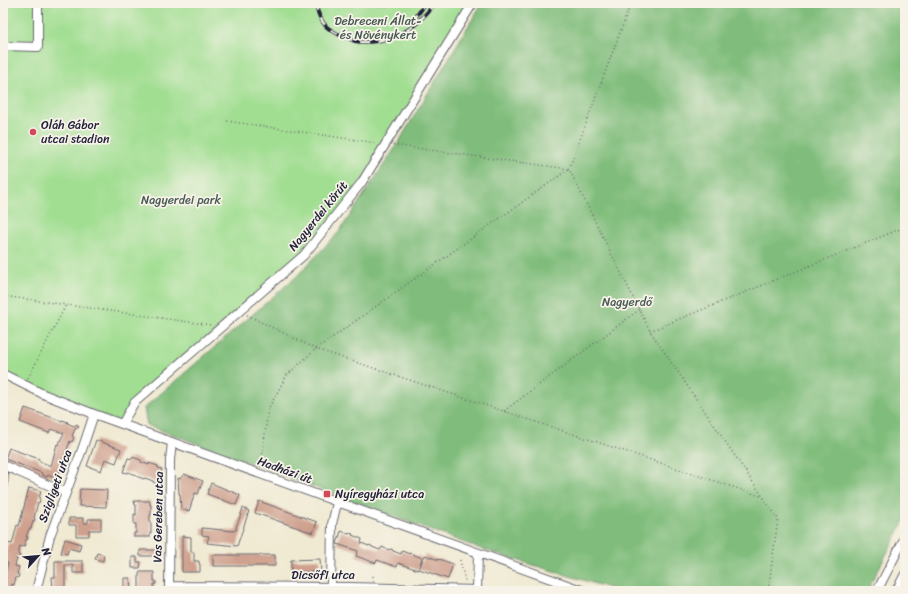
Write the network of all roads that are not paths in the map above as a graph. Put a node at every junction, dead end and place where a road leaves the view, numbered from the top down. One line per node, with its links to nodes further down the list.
1 (38, 3): 3 (street)
2 (473, 3): 6 (street, Nagyerdei körút)
3 (3, 46)
4 (3, 374): 5 (street, Hadházi út)
5 (94, 414): 6 (street, Hadházi út); 9 (street, Szigligeti utca)
6 (122, 424): 7 (street, Hadházi út)
7 (172, 443): 10 (street, Hadházi út); 15 (street, Vas Gereben utca)
8 (3, 465): 9 (street)
9 (66, 493): 16 (street, Szigligeti utca)
10 (338, 503): 12 (street, Hadházi út); 14 (street)
11 (905, 537): 19 (street)
12 (478, 554): 17 (street); 18 (street, Hadházi út)
13 (905, 574): 20 (street)
14 (331, 587): 15 (street, Dicsőfi utca); 17 (street, Dicsőfi utca)
15 (169, 589)
16 (36, 591)
17 (477, 591)
18 (584, 591)
19 (877, 591)
20 (896, 591)

